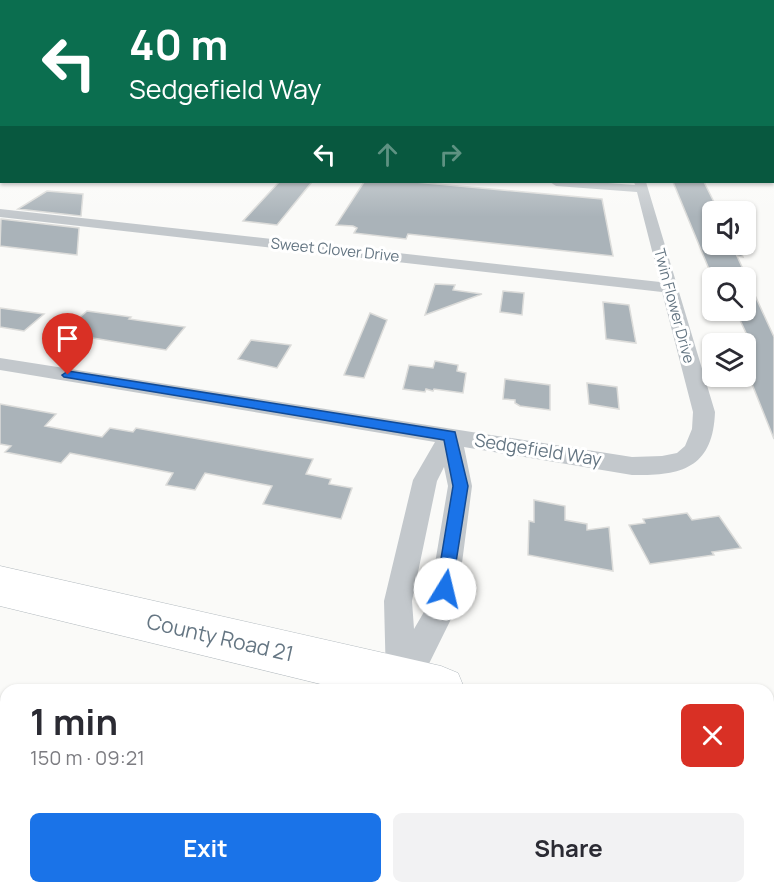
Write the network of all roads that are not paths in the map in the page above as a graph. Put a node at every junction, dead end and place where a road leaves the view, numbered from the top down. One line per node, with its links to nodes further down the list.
1 (584, 183): 2 (street)
2 (641, 185): 4 (street, Twin Flower Drive)
3 (0, 213): 4 (street, Sweet Clover Drive)
4 (669, 288): 7 (street, Twin Flower Drive)
5 (0, 364): 6 (street, Sedgefield Way)
6 (450, 436): 7 (street, Sedgefield Way); 10 (street); 11 (street)
7 (685, 459)
8 (0, 586): 9 (street, County Road 21)
9 (402, 684)
10 (413, 684)
11 (415, 684)

